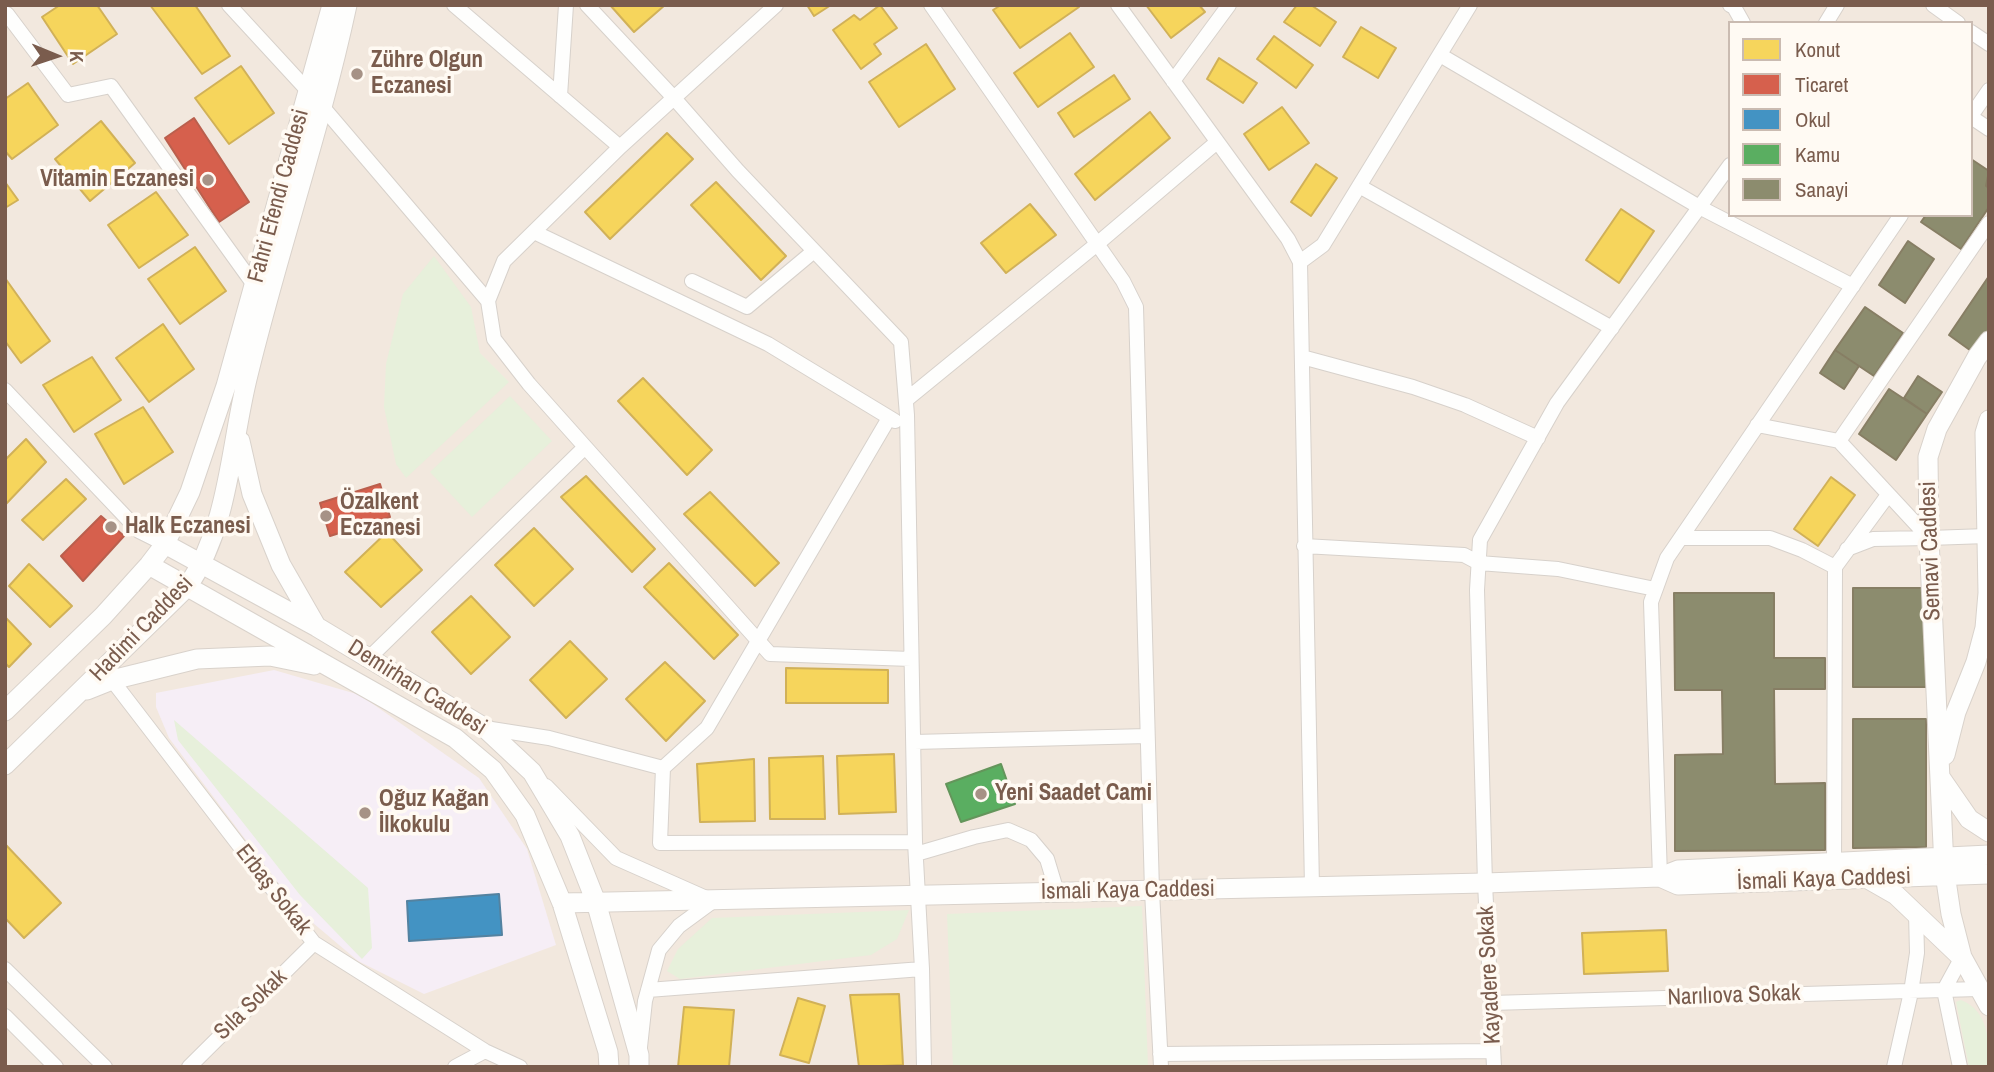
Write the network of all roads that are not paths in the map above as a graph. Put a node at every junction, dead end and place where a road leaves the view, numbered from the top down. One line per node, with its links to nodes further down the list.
1 (229, 5): 25 (street)
2 (332, 5): 25 (main road, Fahri Efendi Caddesi)
3 (347, 5): 25 (main road, Fahri Efendi Caddesi)
4 (454, 5): 24 (street)
5 (566, 5): 24 (street)
6 (587, 5): 26 (street)
7 (776, 5): 26 (street)
8 (931, 5): 38 (street)
9 (1118, 5): 22 (street)
10 (1229, 5): 22 (street)
11 (1470, 5): 21 (street)
12 (1730, 5): 16 (street)
13 (1837, 5): 17 (street)
14 (1933, 5): 18 (street)
15 (8, 12): 42 (street)
16 (1742, 21)
17 (1827, 21)
18 (1955, 21)
19 (1973, 33): 20 (street)
20 (1989, 44)
21 (1440, 55): 33 (street); 34 (street)
22 (1173, 81): 30 (street)
23 (1989, 90): 27 (street)
24 (560, 96): 31 (street)
25 (314, 99): 42 (main road, Fahri Efendi Caddesi); 44 (street); 45 (main road, Fahri Efendi Caddesi)
26 (674, 99): 31 (street); 39 (street)
27 (1973, 113)
28 (1973, 117): 29 (street)
29 (1989, 129)
30 (1217, 142): 38 (street); 40 (street)
31 (620, 146): 37 (street)
32 (1728, 168): 34 (street, Kayadere Sokak)
33 (1359, 186): 40 (street); 46 (street)
34 (1700, 208): 43 (street); 46 (street, Kayadere Sokak)
35 (1901, 217): 43 (street)
36 (1989, 223): 59 (street)
37 (534, 232): 44 (street); 53 (street)
38 (1097, 244): 52 (street); 83 (street)
39 (814, 251): 41 (street); 52 (street)
40 (1300, 262): 48 (street)
41 (692, 281)
42 (254, 286): 45 (street); 50 (main road, Fahri Efendi Caddesi)
43 (1853, 286): 55 (street)
44 (488, 301): 60 (street)
45 (267, 302): 49 (main road, Fahri Efendi Caddesi)
46 (1612, 328): 58 (street, Kayadere Sokak)
47 (1989, 341): 64 (main road, Semavi Caddesi)
48 (1301, 357): 58 (street); 66 (street)
49 (246, 382): 57 (main road, Hadimi Caddesi)
50 (226, 386): 65 (main road, Hadimi Caddesi)
51 (5, 390): 65 (street)
52 (906, 400): 56 (street)
53 (890, 418): 56 (street); 75 (street)
54 (1989, 420): 62 (main road, Semavi Caddesi)
55 (1757, 425): 59 (street); 63 (street)
56 (907, 429): 77 (street)
57 (238, 432): 70 (main road, Hadimi Caddesi); 74 (main road)
58 (1538, 438): 68 (street, Kayadere Sokak)
59 (1839, 441): 61 (street)
60 (584, 448): 75 (street); 76 (street)
61 (1888, 495): 64 (street); 67 (street)
62 (1987, 536): 64 (street); 88 (main road, Semavi Caddesi)
63 (1681, 538): 71 (street); 73 (street)
64 (1929, 538): 67 (street); 88 (main road, Semavi Caddesi)
65 (165, 544): 69 (main road, Hadimi Caddesi); 70 (main road, Demirhan Caddesi)
66 (1304, 545): 68 (street); 98 (street)
67 (1847, 549): 71 (street)
68 (1479, 563): 73 (street); 97 (street, Kayadere Sokak)
69 (149, 565): 72 (main road, Demirhan Caddesi); 81 (main road, Hadimi Caddesi)
70 (202, 565): 72 (main road, Hadimi Caddesi); 74 (main road, Demirhan Caddesi)
71 (1835, 567): 92 (street)
72 (188, 586): 78 (main road, Demirhan Caddesi); 80 (main road, Hadimi Caddesi)
73 (1655, 589): 95 (street)
74 (317, 626): 76 (main road, Demirhan Caddesi)
75 (759, 640): 77 (street); 86 (street)
76 (369, 658): 82 (main road, Demirhan Caddesi)
77 (911, 659): 84 (street)
78 (332, 669): 79 (main road); 104 (main road, Demirhan Caddesi)
79 (112, 680): 80 (main road); 106 (street, Erbaş Sokak)
80 (80, 693): 85 (main road, Hadimi Caddesi)
81 (5, 711)
82 (485, 728): 86 (street); 87 (main road, Demirhan Caddesi)
83 (1147, 736): 84 (street); 99 (street)
84 (914, 742): 90 (street)
85 (5, 765)
86 (663, 768): 90 (street)
87 (532, 772): 102 (street); 103 (main road, Demirhan Caddesi)
88 (1939, 776): 89 (main road); 93 (main road, Semavi Caddesi)
89 (1989, 832)
90 (916, 848): 100 (street); 101 (street)
91 (1989, 855): 93 (main road, İsmali Kaya Caddesi)
92 (1834, 864): 93 (main road, İsmali Kaya Caddesi); 95 (main road, İsmali Kaya Caddesi)
93 (1944, 867): 94 (main road, İsmali Kaya Caddesi); 96 (main road, İsmali Kaya Caddesi); 107 (main road, Semavi Caddesi)
94 (1989, 874)
95 (1660, 877): 96 (main road, İsmali Kaya Caddesi); 97 (main road, İsmali Kaya Caddesi)
96 (1867, 879): 105 (main road)
97 (1485, 883): 98 (main road, İsmali Kaya Caddesi); 114 (street, Kayadere Sokak)
98 (1312, 887): 99 (main road, İsmali Kaya Caddesi)
99 (1152, 891): 100 (main road, İsmali Kaya Caddesi); 120 (street)
100 (1057, 892): 101 (main road, İsmali Kaya Caddesi)
101 (917, 895): 102 (main road, İsmali Kaya Caddesi); 109 (street)
102 (713, 901): 103 (main road, İsmali Kaya Caddesi); 111 (street)
103 (596, 902): 104 (main road, İsmali Kaya Caddesi); 119 (main road, Demirhan Caddesi)
104 (562, 903): 126 (main road, Demirhan Caddesi)
105 (1916, 913): 107 (main road); 113 (street)
106 (314, 943): 117 (street, Erbaş Sokak); 123 (street, Sıla Sokak)
107 (1962, 957): 110 (main road); 112 (street)
108 (5, 969): 122 (street)
109 (922, 969): 111 (street); 127 (street)
110 (1978, 989): 112 (street, Narılıova Sokak); 115 (main road)
111 (648, 990): 119 (street)
112 (1944, 990): 113 (street, Narılıova Sokak); 130 (street)
113 (1911, 992): 114 (street, Narılıova Sokak); 129 (street)
114 (1491, 1003): 118 (street, Kayadere Sokak)
115 (1989, 1006)
116 (5, 1016): 121 (street)
117 (485, 1051): 124 (street); 125 (street, Erbaş Sokak)
118 (1493, 1051): 120 (street); 128 (street, Kayadere Sokak)
119 (639, 1061)
120 (1161, 1061)
121 (56, 1067)
122 (105, 1067)
123 (189, 1067)
124 (455, 1067)
125 (520, 1067)
126 (609, 1067)
127 (924, 1067)
128 (1494, 1067)
129 (1894, 1067)
130 (1960, 1067)

